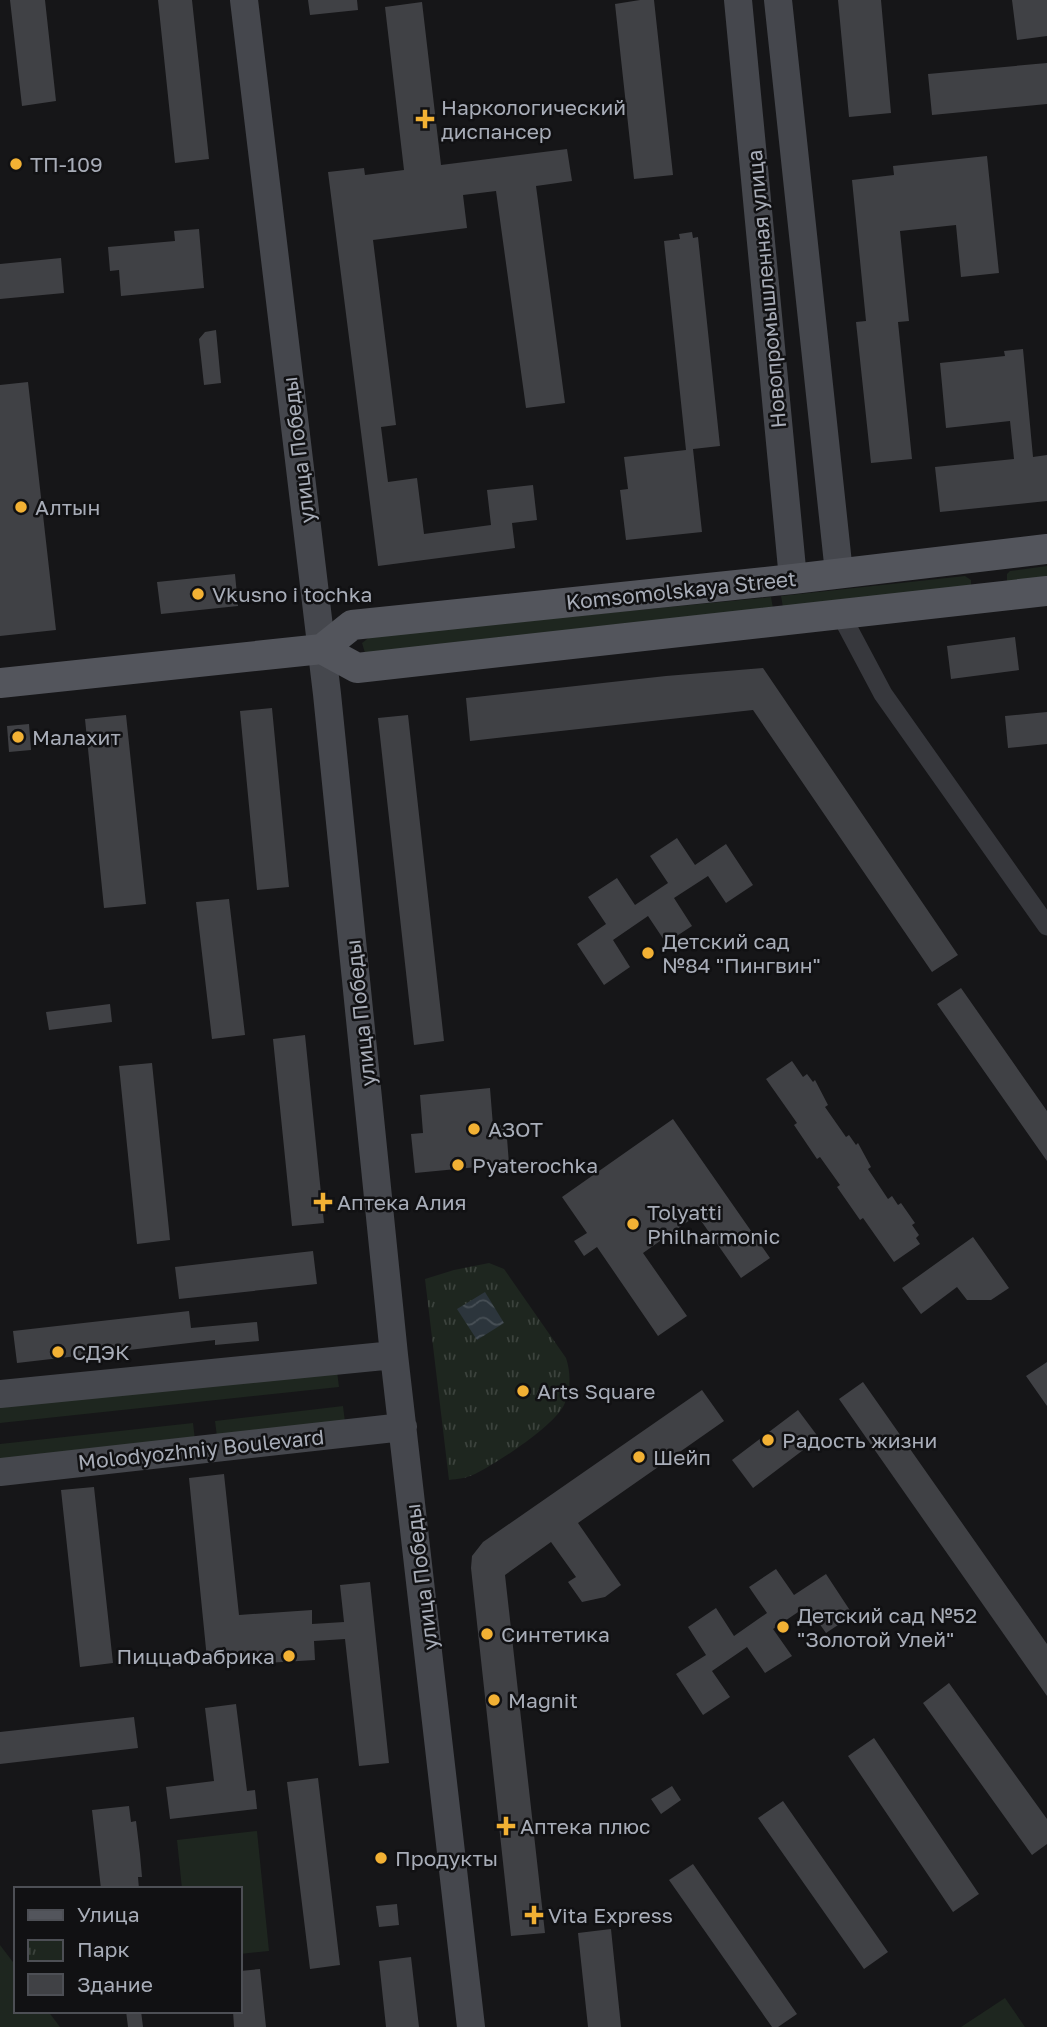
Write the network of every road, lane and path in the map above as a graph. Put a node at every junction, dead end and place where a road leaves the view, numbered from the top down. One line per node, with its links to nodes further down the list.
1 (244, 0): 11 (main road, улица Победы)
2 (738, 0): 7 (main road, Новопромышленная улица)
3 (778, 0): 6 (main road, Новопромышленная улица)
4 (1047, 549): 5 (main road, Komsomolskaya Street)
5 (987, 556): 6 (main road, Komsomolskaya Street); 9 (main road)
6 (839, 573): 7 (main road, Komsomolskaya Street)
7 (793, 579): 11 (main road, Komsomolskaya Street)
8 (1047, 591): 9 (main road, Komsomolskaya Street)
9 (992, 597): 10 (main road, Komsomolskaya Street)
10 (841, 615): 11 (main road, Komsomolskaya Street); 13 (street)
11 (322, 649): 12 (main road); 14 (main road, улица Победы)
12 (0, 683)
13 (1047, 926)
14 (394, 1355): 15 (main road); 16 (main road, улица Победы)
15 (0, 1394)
16 (403, 1427): 17 (main road, Molodyozhniy Boulevard); 18 (main road, улица Победы)
17 (0, 1472)
18 (471, 2027)

